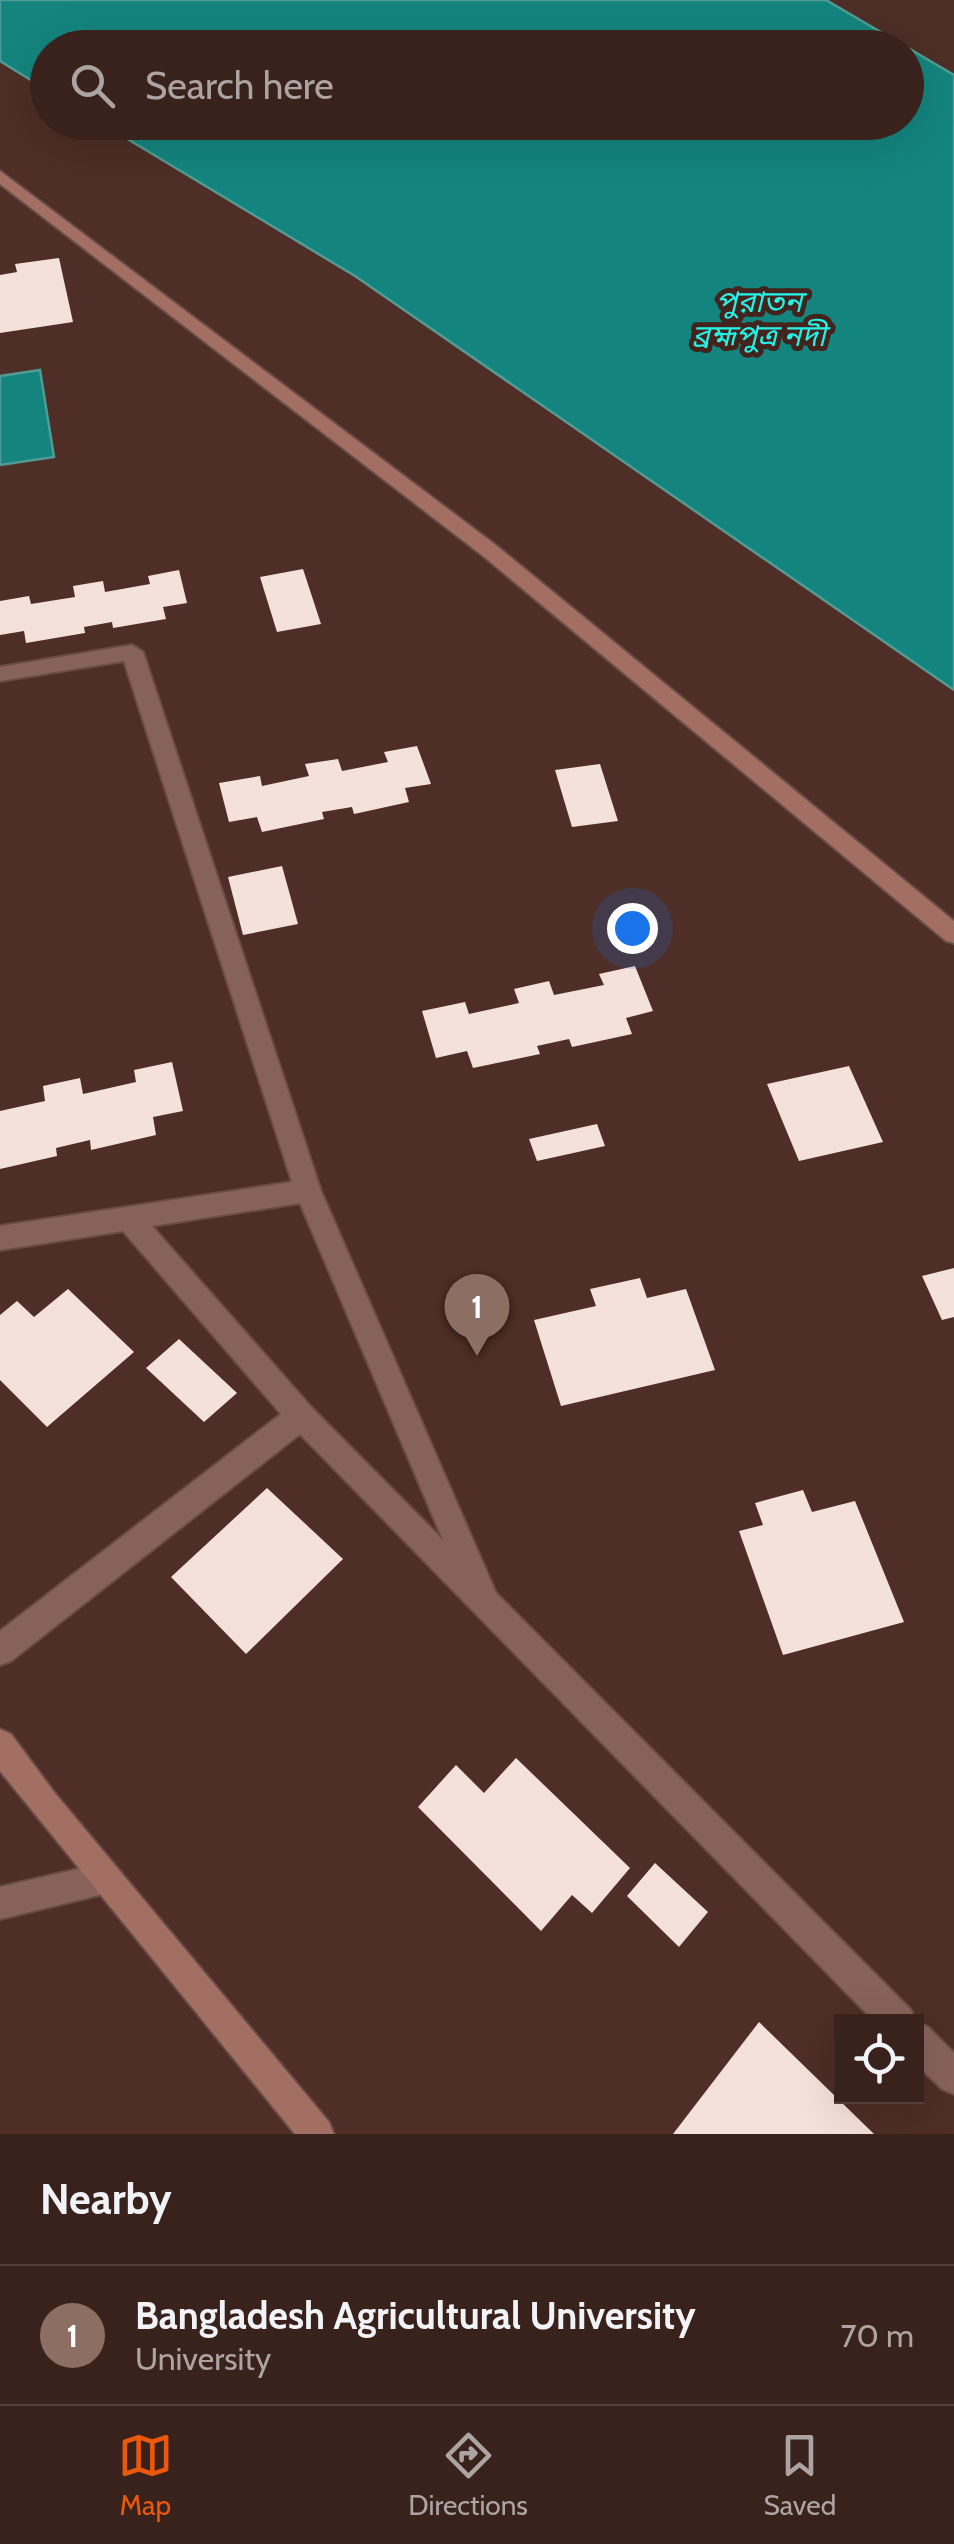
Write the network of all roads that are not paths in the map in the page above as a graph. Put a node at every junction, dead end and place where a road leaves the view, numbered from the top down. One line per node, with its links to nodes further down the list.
1 (0, 176): 3 (street)
2 (0, 674): 4 (street)
3 (954, 934)
4 (308, 1191): 5 (street); 8 (street)
5 (127, 1217): 6 (street); 7 (street)
6 (0, 1238)
7 (301, 1416): 8 (street); 9 (street)
8 (485, 1603): 13 (street)
9 (0, 1650)
10 (0, 1745): 11 (street)
11 (104, 1879): 12 (street); 16 (street)
12 (0, 1904)
13 (891, 2014)
14 (924, 2048): 15 (street)
15 (954, 2078)
16 (317, 2134)

